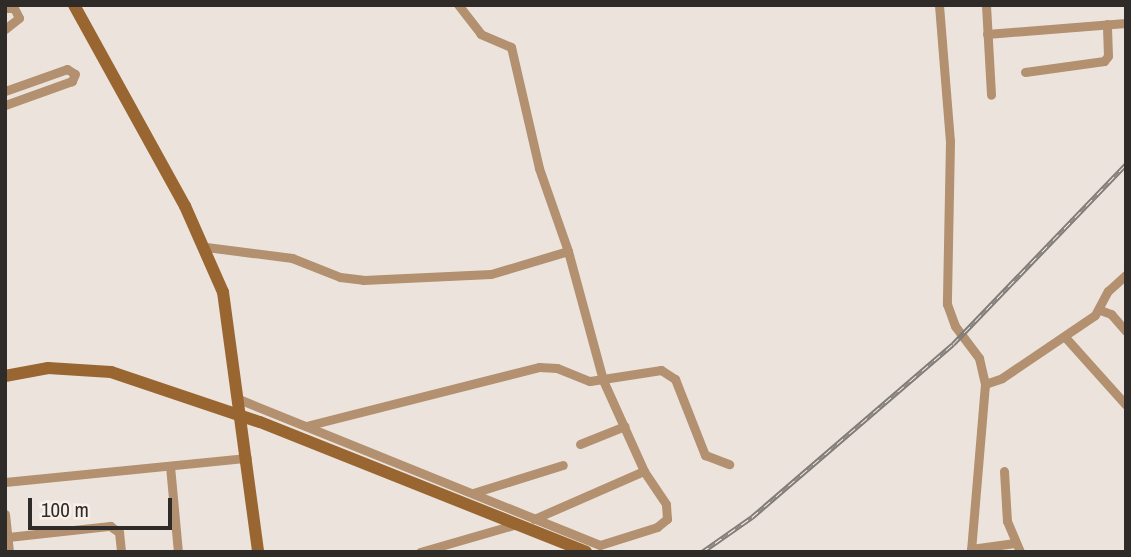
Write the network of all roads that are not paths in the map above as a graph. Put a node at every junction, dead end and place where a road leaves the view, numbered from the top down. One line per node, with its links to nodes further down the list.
1 (74, 5): 14 (main road)
2 (458, 5): 15 (street)
3 (939, 5): 22 (street)
4 (986, 5): 9 (street)
5 (5, 8): 8 (street)
6 (1126, 23): 7 (street)
7 (1107, 24): 9 (street); 10 (street)
8 (5, 29)
9 (987, 34): 12 (street)
10 (1025, 72)
11 (5, 91): 13 (street)
12 (991, 95)
13 (5, 105)
14 (206, 247): 15 (street); 23 (main road)
15 (568, 251): 21 (street)
16 (1126, 275): 17 (street)
17 (1100, 310): 18 (street); 19 (street)
18 (1126, 331)
19 (1065, 337): 22 (street); 24 (street)
20 (5, 376): 25 (main road)
21 (603, 380): 26 (street); 27 (street); 30 (street)
22 (985, 384): 42 (street)
23 (241, 400): 25 (main road); 26 (street)
24 (1125, 403)
25 (243, 416): 29 (main road); 49 (main road, bridge)
26 (306, 426): 36 (street)
27 (625, 426): 28 (street); 33 (street)
28 (580, 444)
29 (247, 458): 32 (street); 46 (main road)
30 (729, 464)
31 (563, 465): 36 (street)
32 (170, 466): 35 (street); 45 (street)
33 (645, 471): 38 (street); 39 (street)
34 (1004, 471): 41 (street)
35 (5, 482)
36 (473, 494): 38 (street)
37 (5, 513): 40 (street)
38 (533, 519): 39 (street); 47 (street)
39 (573, 534): 48 (street)
40 (8, 537): 43 (street); 44 (street)
41 (1018, 547): 42 (street)
42 (971, 550)
43 (9, 552)
44 (121, 552)
45 (178, 552)
46 (258, 552)
47 (420, 552)
48 (574, 552)
49 (586, 552)

